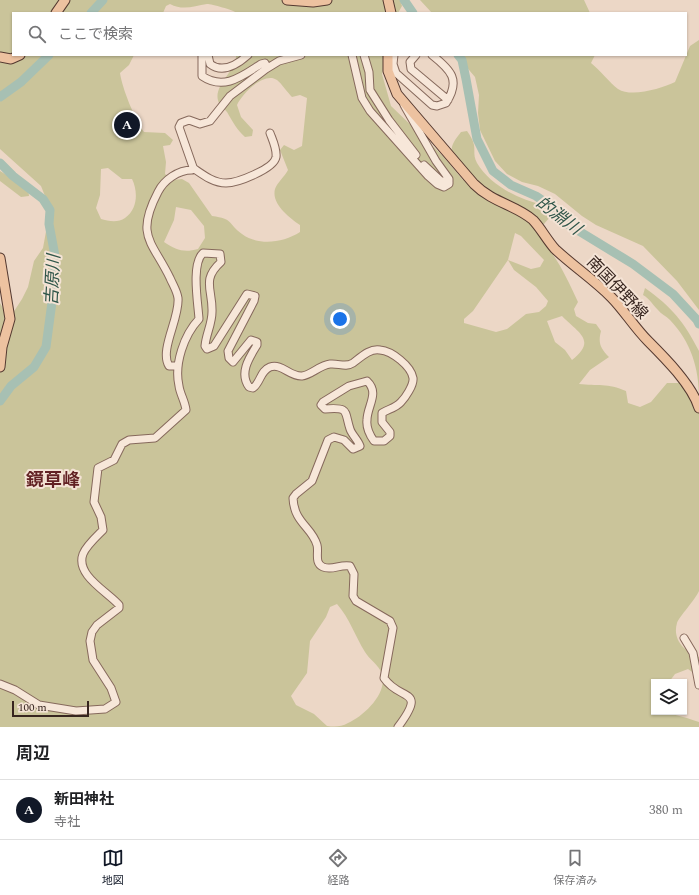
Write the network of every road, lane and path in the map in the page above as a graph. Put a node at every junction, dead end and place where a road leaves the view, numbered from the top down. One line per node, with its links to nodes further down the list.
1 (65, 0): 5 (main road)
2 (287, 0): 3 (main road)
3 (327, 0)
4 (388, 0): 6 (main road)
5 (57, 12)
6 (391, 12)
7 (17, 56): 18 (main road)
8 (202, 56): 19 (street)
9 (208, 56): 10 (street)
10 (246, 56)
11 (297, 56): 19 (street)
12 (352, 56): 24 (street)
13 (364, 56): 24 (street)
14 (388, 56): 21 (main road, 南国伊野線)
15 (394, 56): 20 (street)
16 (415, 56): 20 (street)
17 (433, 56): 20 (street)
18 (0, 57)
19 (266, 69): 23 (street)
20 (448, 100)
21 (403, 101): 24 (street); 28 (main road, 南国伊野線)
22 (270, 133): 23 (street)
23 (192, 168): 26 (street)
24 (449, 183)
25 (0, 258): 27 (main road)
26 (178, 366): 30 (street); 32 (street)
27 (0, 367)
28 (699, 408)
29 (684, 638): 31 (street)
30 (0, 684)
31 (699, 685)
32 (398, 727)

